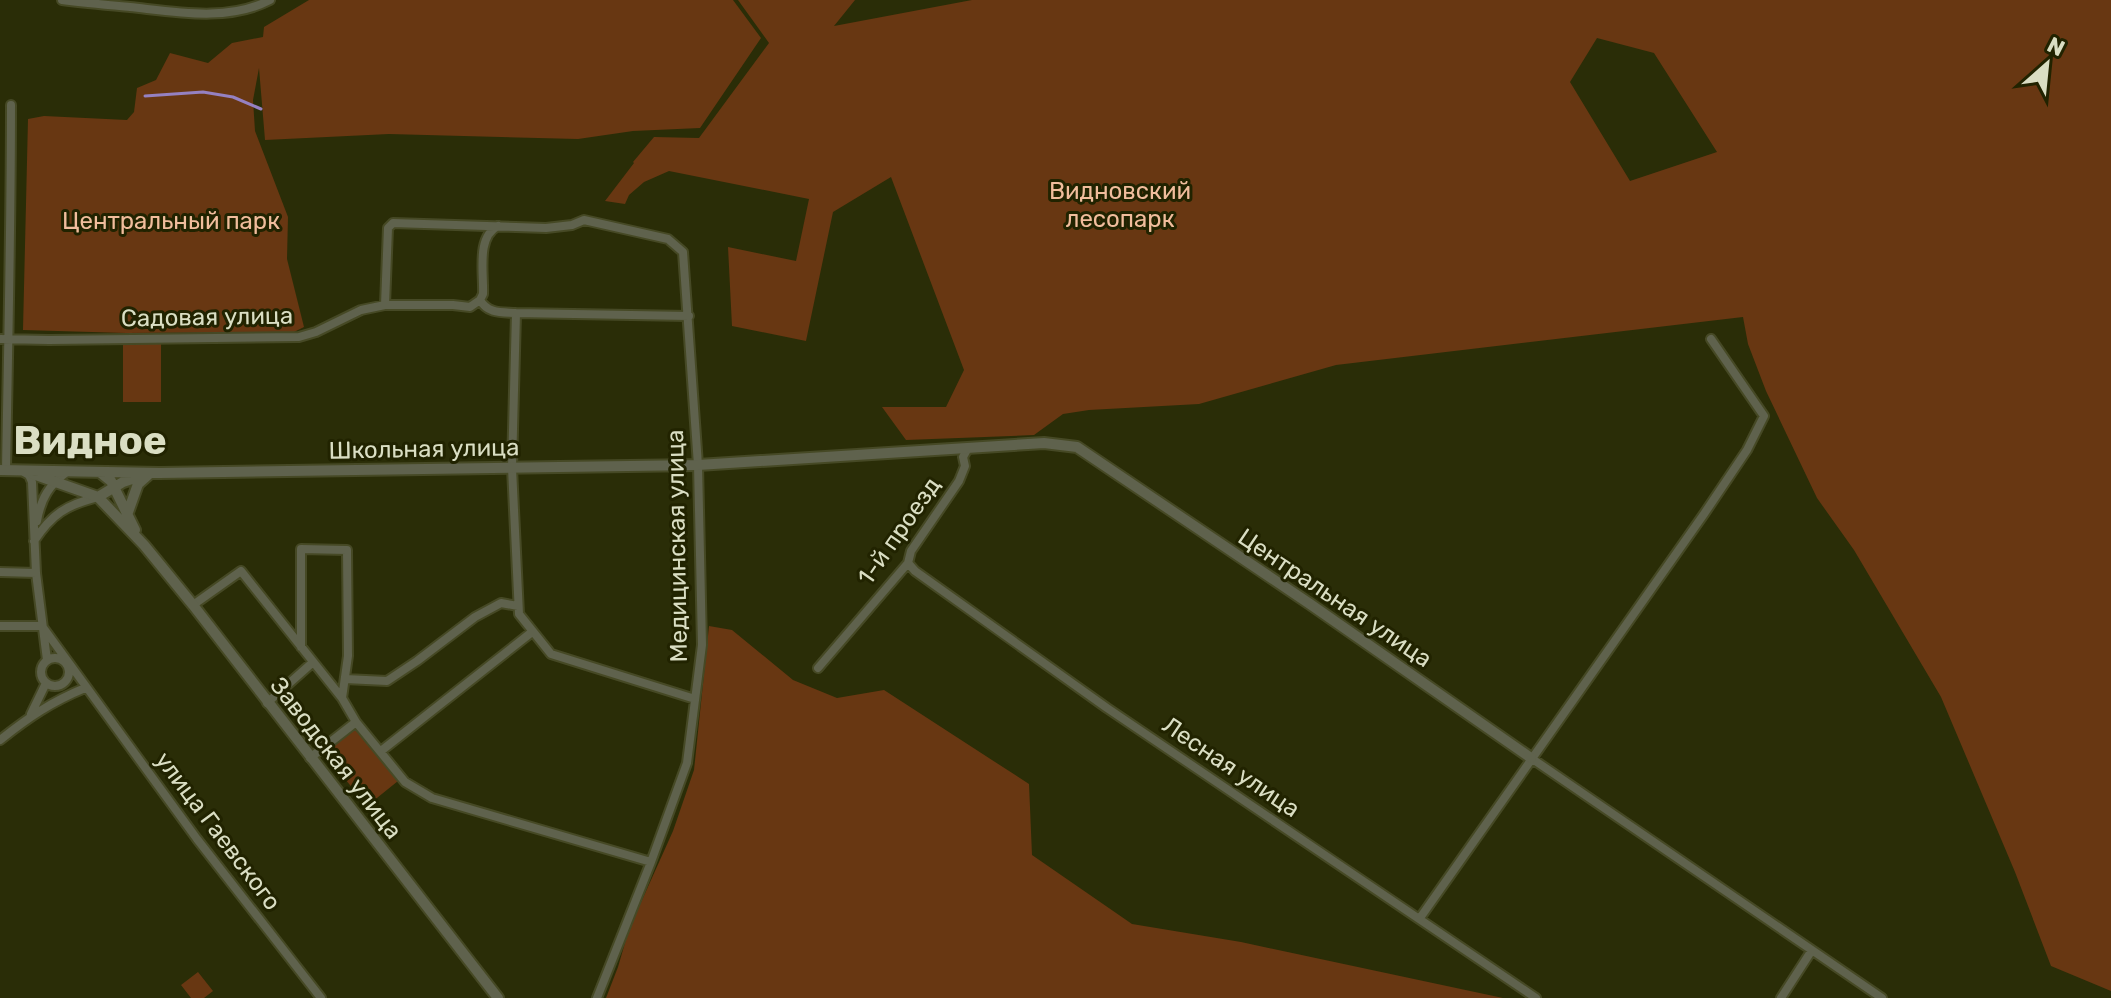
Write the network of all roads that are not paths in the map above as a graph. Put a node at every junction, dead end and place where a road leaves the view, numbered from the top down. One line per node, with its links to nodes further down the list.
1 (62, 0): 2 (street)
2 (270, 0)
3 (11, 105): 5 (street)
4 (0, 220): 5 (street)
5 (11, 221): 11 (street)
6 (499, 226): 7 (street); 8 (street); 10 (street, Медицинская улица)
7 (480, 300): 8 (street, Садовая улица); 9 (street, Садовая улица)
8 (385, 305): 11 (street, Садовая улица)
9 (516, 313): 10 (street, Садовая улица); 15 (street)
10 (689, 316): 14 (street, Медицинская улица)
11 (4, 339): 16 (street)
12 (1711, 339): 53 (street)
13 (968, 448): 14 (street, Центральная улица); 27 (street, 1-й проезд); 53 (street, Центральная улица)
14 (698, 465): 15 (street, Школьная улица); 46 (street, Медицинская улица)
15 (512, 468): 20 (street, Школьная улица); 31 (street)
16 (3, 470): 17 (street)
17 (23, 471): 18 (street, Школьная улица); 21 (street); 25 (street)
18 (68, 471): 19 (street, Школьная улица); 21 (street)
19 (99, 472): 20 (street, Школьная улица); 22 (street); 23 (street)
20 (150, 473): 22 (street); 24 (street)
21 (54, 482): 23 (street); 25 (street)
22 (113, 487): 23 (street); 24 (street)
23 (94, 496): 25 (street); 26 (street)
24 (127, 515): 26 (street)
25 (34, 542): 29 (street, улица Гаевского)
26 (143, 544): 30 (street, Заводская улица)
27 (908, 563): 39 (street, 1-й проезд); 55 (street, Лесная улица)
28 (0, 572): 29 (street)
29 (36, 573): 33 (street, улица Гаевского)
30 (193, 605): 35 (street); 47 (street, Заводская улица)
31 (518, 606): 34 (street); 40 (street)
32 (0, 626): 33 (street)
33 (42, 626): 36 (street, улица Гаевского); 38 (street, улица Гаевского)
34 (532, 632): 46 (street); 51 (street)
35 (301, 647): 37 (street); 40 (street)
36 (47, 660): 38 (street); 42 (street)
37 (312, 663): 45 (street); 47 (street)
38 (68, 664): 41 (street); 43 (street, улица Гаевского)
39 (818, 668)
40 (345, 679): 45 (street)
41 (67, 681): 42 (street); 43 (street); 44 (street)
42 (46, 683): 48 (street)
43 (85, 688): 44 (street); 57 (street, улица Гаевского)
44 (63, 697): 48 (street)
45 (342, 698): 49 (street)
46 (695, 699): 54 (street, Медицинская улица)
47 (267, 703): 52 (street, Заводская улица)
48 (31, 715): 50 (street)
49 (356, 722): 51 (street); 52 (street)
50 (0, 740)
51 (381, 751): 54 (street)
52 (310, 758): 58 (street, Заводская улица)
53 (1531, 758): 55 (street); 56 (street, Центральная улица)
54 (651, 862): 59 (street, Медицинская улица)
55 (1420, 918): 60 (street, Лесная улица)
56 (1812, 950): 61 (street); 62 (street, Центральная улица)
57 (321, 998)
58 (498, 998)
59 (597, 998)
60 (1536, 998)
61 (1781, 998)
62 (1882, 998)

